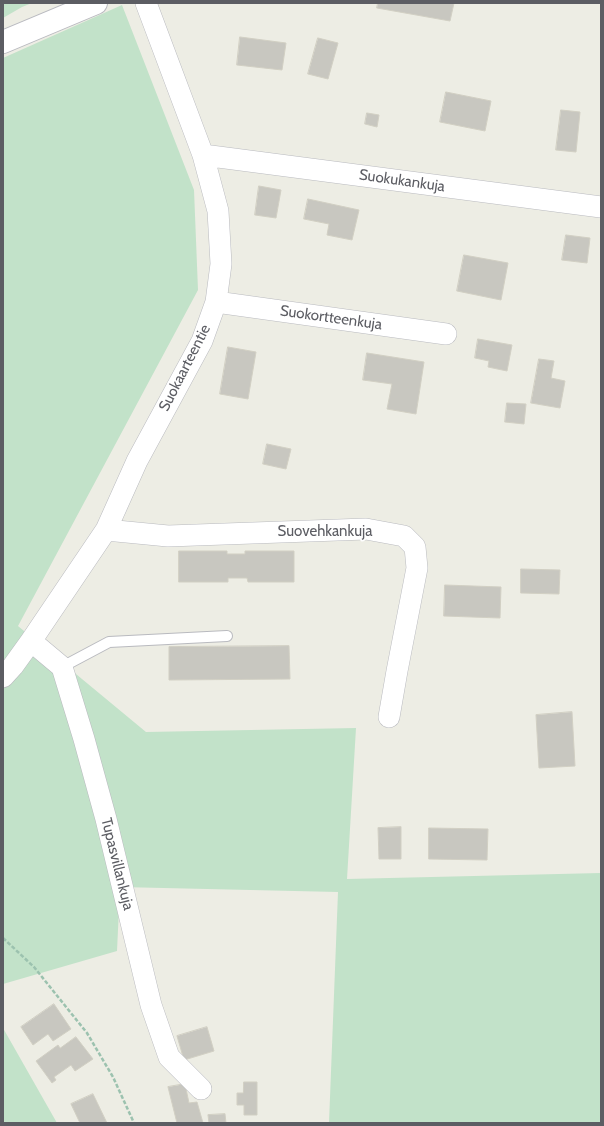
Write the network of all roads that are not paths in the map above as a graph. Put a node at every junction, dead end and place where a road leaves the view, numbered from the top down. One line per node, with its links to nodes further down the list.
1 (96, 3): 3 (main road)
2 (146, 3): 4 (street, Suokaarteentie)
3 (3, 42)
4 (203, 155): 5 (street, Suokukankuja); 6 (street, Suokaarteentie)
5 (601, 207)
6 (216, 302): 7 (street, Suokortteenkuja); 8 (street, Suokaarteentie)
7 (446, 334)
8 (106, 530): 10 (street, Suokaarteentie); 13 (street, Suovehkankuja)
9 (227, 636): 11 (lane)
10 (31, 641): 11 (street); 12 (street, Suokaarteentie)
11 (62, 667): 14 (street, Tupasvillankuja)
12 (3, 677)
13 (389, 717)
14 (202, 1089)

